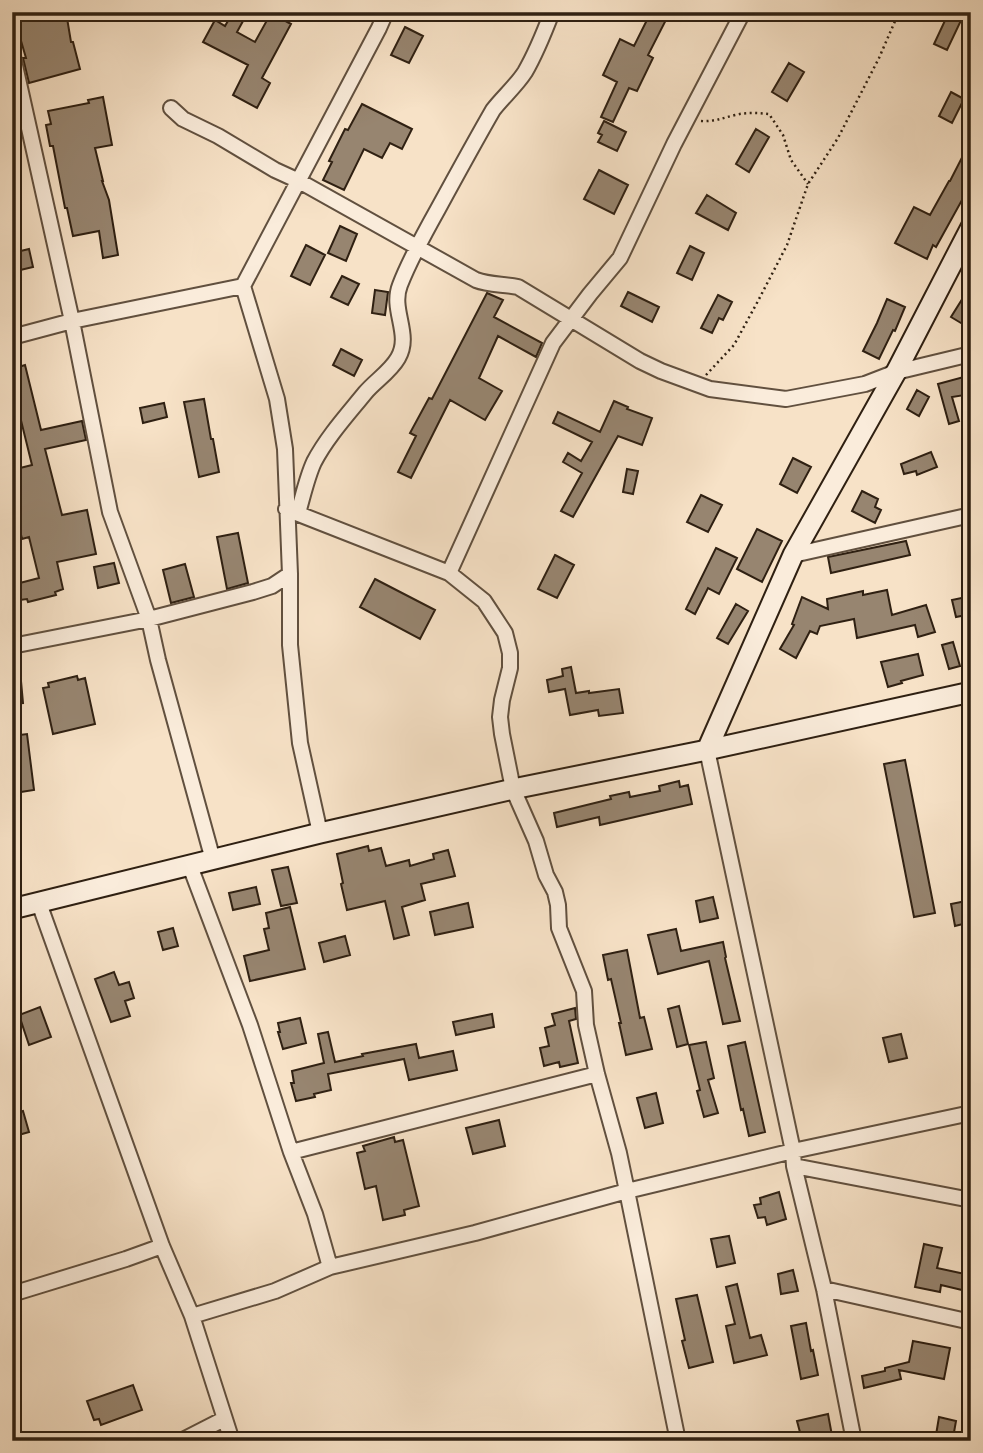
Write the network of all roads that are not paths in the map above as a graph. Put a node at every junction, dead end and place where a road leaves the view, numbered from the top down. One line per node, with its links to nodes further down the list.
1 (386, 12): 6 (street)
2 (552, 12): 8 (street)
3 (743, 12): 10 (street)
4 (12, 52): 11 (street)
5 (171, 108): 6 (street)
6 (299, 181): 8 (street); 9 (street)
7 (971, 227): 14 (street)
8 (417, 247): 10 (street); 15 (street)
9 (243, 286): 11 (street); 15 (street)
10 (571, 319): 14 (street); 18 (street)
11 (72, 321): 12 (street); 20 (street)
12 (12, 337)
13 (971, 354): 14 (street)
14 (896, 372): 17 (street)
15 (292, 511): 18 (street); 19 (street)
16 (971, 515): 17 (street)
17 (793, 555): 23 (street)
18 (449, 573): 24 (street)
19 (290, 574): 20 (street); 25 (street)
20 (149, 619): 21 (street); 26 (street)
21 (12, 646)
22 (971, 692): 23 (street)
23 (707, 750): 24 (street); 33 (street)
24 (513, 789): 25 (street); 30 (street)
25 (320, 833): 26 (street)
26 (214, 860): 27 (street)
27 (190, 866): 28 (street); 32 (street)
28 (38, 903): 29 (street); 36 (street)
29 (12, 909)
30 (597, 1074): 32 (street); 34 (street)
31 (971, 1114): 33 (street)
32 (291, 1152): 37 (street)
33 (794, 1158): 34 (street); 35 (street); 38 (street)
34 (627, 1191): 37 (street); 45 (street)
35 (971, 1200)
36 (162, 1246): 39 (street); 40 (street)
37 (330, 1267): 40 (street)
38 (824, 1289): 41 (street); 46 (street)
39 (12, 1294)
40 (192, 1316): 42 (street)
41 (971, 1322)
42 (224, 1419): 43 (street); 44 (street)
43 (181, 1441)
44 (232, 1441)
45 (678, 1441)
46 (854, 1441)

